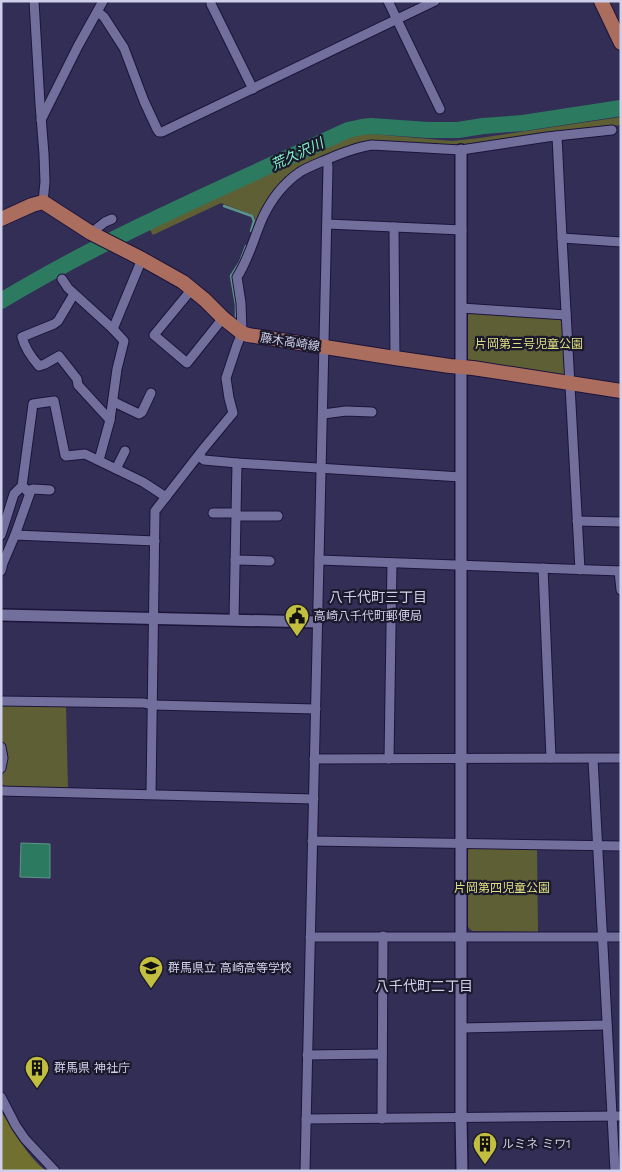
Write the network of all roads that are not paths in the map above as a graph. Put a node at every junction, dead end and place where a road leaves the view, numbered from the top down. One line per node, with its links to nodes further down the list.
1 (34, 1): 12 (street)
2 (103, 1): 7 (street)
3 (211, 1): 10 (street)
4 (388, 1): 8 (street)
5 (435, 1): 8 (street)
6 (601, 1): 9 (main road)
7 (98, 12): 10 (street); 12 (street)
8 (397, 20): 10 (street); 11 (street)
9 (621, 43)
10 (253, 89)
11 (440, 109)
12 (41, 120): 17 (street)
13 (612, 130): 14 (street)
14 (557, 136): 15 (street); 24 (street)
15 (461, 150): 16 (street); 22 (street)
16 (327, 160): 20 (street); 34 (street)
17 (43, 202): 19 (main road); 23 (main road, 藤木高崎線)
18 (112, 219): 23 (street)
19 (1, 220)
20 (327, 224): 21 (street); 35 (street)
21 (394, 226): 22 (street); 36 (street)
22 (462, 230): 30 (street)
23 (93, 234): 26 (main road, 藤木高崎線)
24 (562, 238): 25 (street); 31 (street)
25 (621, 242)
26 (142, 259): 28 (main road, 藤木高崎線); 33 (street)
27 (62, 279): 29 (street)
28 (192, 288): 32 (main road, 藤木高崎線); 32 (street)
29 (74, 294): 33 (street); 44 (street)
30 (461, 308): 31 (street); 37 (street)
31 (566, 315): 38 (street)
32 (223, 318): 34 (main road, 藤木高崎線)
33 (113, 329): 41 (street)
34 (242, 333): 35 (main road, 藤木高崎線); 46 (street)
35 (324, 348): 36 (main road, 藤木高崎線); 43 (street)
36 (395, 358): 37 (main road, 藤木高崎線)
37 (462, 367): 38 (main road, 藤木高崎線); 51 (street)
38 (570, 383): 39 (main road, 藤木高崎線); 58 (street)
39 (621, 391)
40 (151, 393): 41 (street)
41 (114, 402): 44 (street)
42 (372, 412): 43 (street)
43 (323, 414): 49 (street)
44 (110, 420): 47 (street)
45 (125, 450): 50 (street)
46 (199, 456): 48 (street); 54 (street)
47 (99, 460): 50 (street); 52 (street)
48 (237, 463): 49 (street); 56 (street)
49 (321, 468): 51 (street); 64 (street)
50 (116, 469): 54 (street)
51 (461, 477): 67 (street)
52 (24, 488): 53 (street); 60 (street); 61 (street)
53 (50, 490)
54 (166, 498): 62 (street)
55 (213, 513): 56 (street)
56 (236, 514): 57 (street); 63 (street)
57 (278, 516)
58 (577, 521): 59 (street); 70 (street)
59 (621, 522)
60 (1, 535)
61 (15, 535): 62 (street); 68 (street)
62 (156, 541): 74 (street)
63 (235, 560): 65 (street); 75 (street)
64 (319, 560): 66 (street); 76 (street)
65 (270, 561)
66 (392, 562): 67 (street); 84 (street)
67 (461, 565): 69 (street); 85 (street)
68 (2, 566)
69 (543, 568): 70 (street); 81 (street)
70 (580, 570): 71 (street)
71 (620, 571): 72 (street)
72 (621, 590)
73 (1, 615): 74 (street)
74 (154, 618): 75 (street); 78 (street)
75 (234, 620): 76 (street)
76 (317, 622): 79 (street)
77 (1, 701): 78 (street)
78 (152, 705): 79 (street); 89 (street)
79 (316, 709): 83 (street)
80 (1, 747): 87 (street)
81 (551, 758): 85 (street); 86 (street)
82 (621, 758): 86 (street)
83 (314, 759): 84 (street); 90 (street)
84 (389, 759): 85 (street)
85 (462, 759): 92 (street)
86 (593, 759): 93 (street)
87 (1, 768)
88 (1, 791): 89 (street)
89 (151, 794): 90 (street)
90 (314, 799): 91 (street)
91 (312, 841): 92 (street); 97 (street)
92 (462, 844): 93 (street); 96 (street)
93 (597, 846): 94 (street); 98 (street)
94 (621, 846)
95 (383, 936): 96 (street); 97 (street); 102 (street)
96 (461, 936): 98 (street); 101 (street)
97 (310, 937): 103 (street)
98 (602, 937): 99 (street); 100 (street)
99 (621, 937)
100 (607, 1025): 101 (street); 105 (street)
101 (461, 1028): 106 (street)
102 (382, 1054): 103 (street); 108 (street)
103 (307, 1055): 107 (street)
104 (1, 1097): 109 (street)
105 (616, 1116): 106 (street); 112 (street)
106 (461, 1118): 108 (street); 111 (street)
107 (306, 1119): 108 (street); 110 (street)
108 (382, 1119)
109 (56, 1171)
110 (305, 1171)
111 (462, 1171)
112 (615, 1171)

